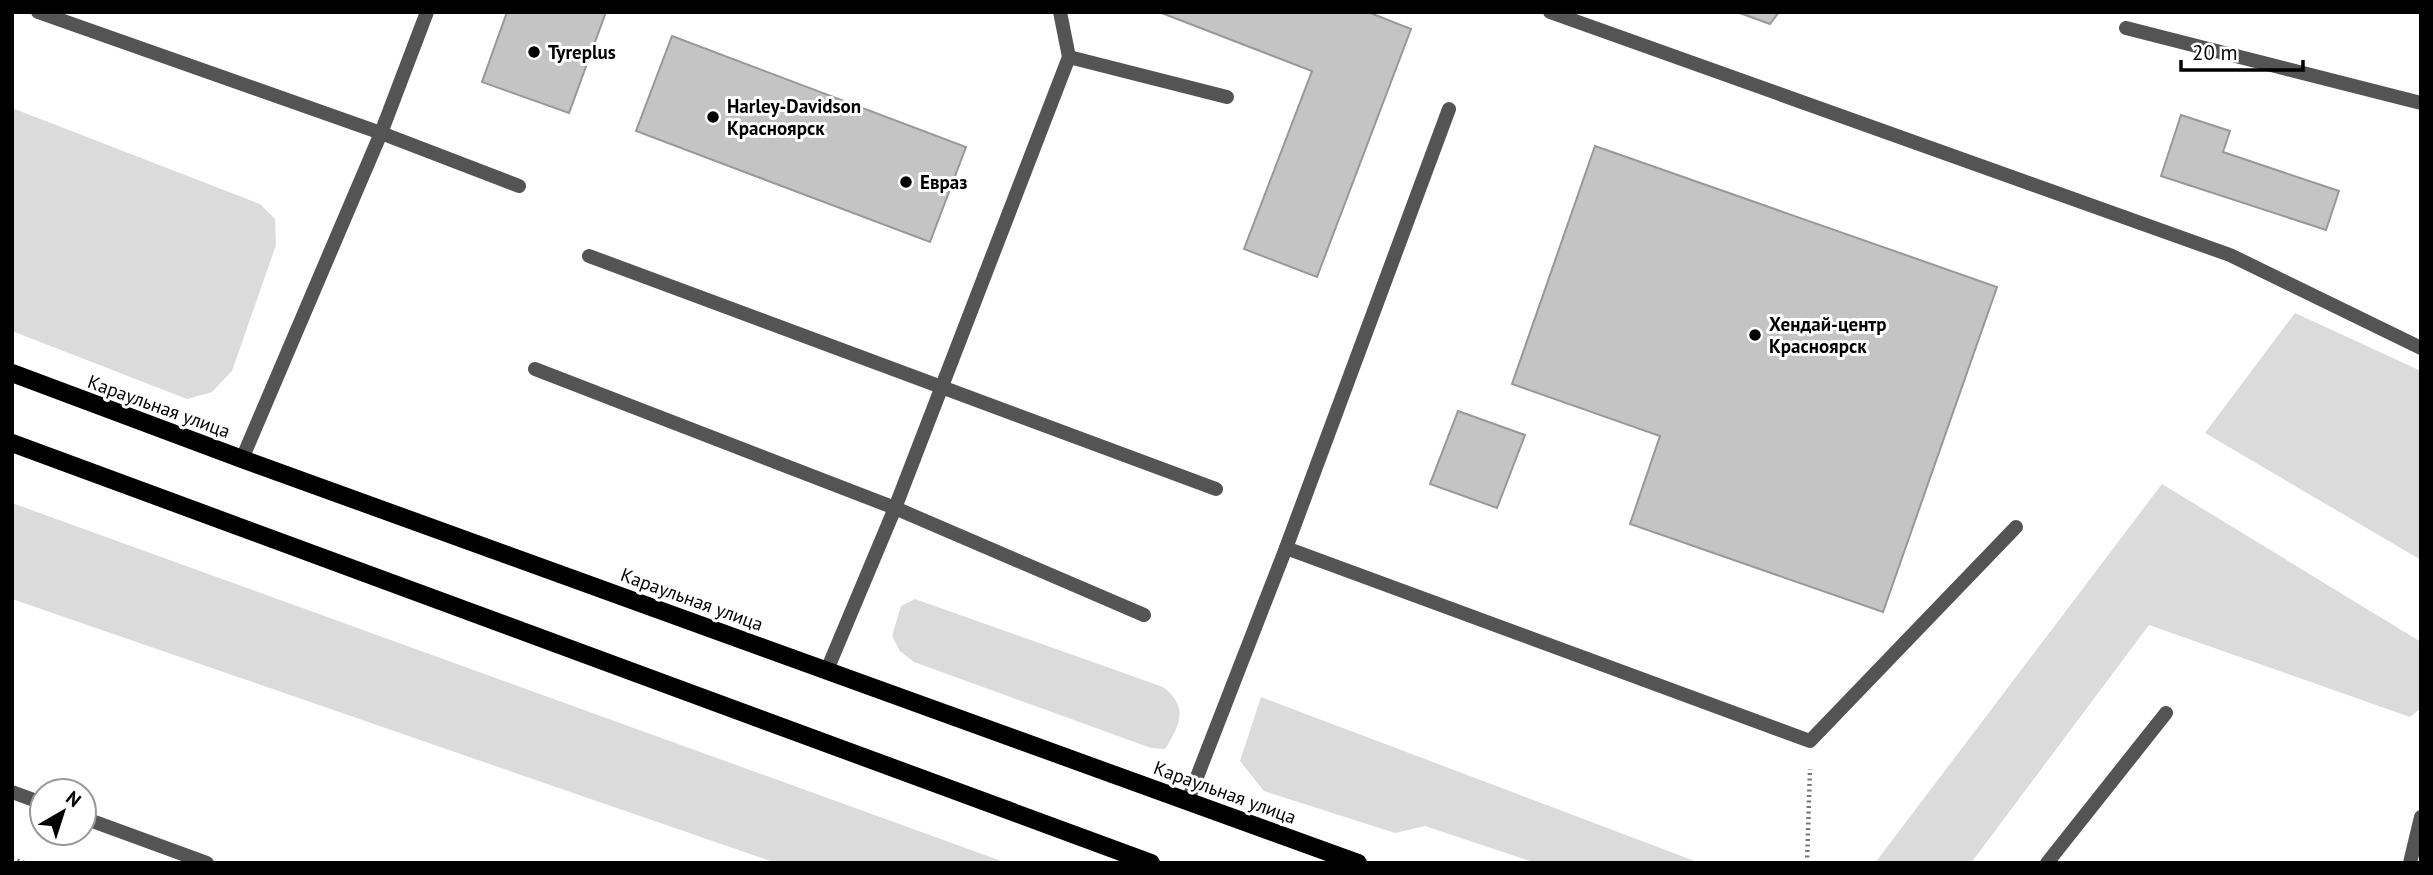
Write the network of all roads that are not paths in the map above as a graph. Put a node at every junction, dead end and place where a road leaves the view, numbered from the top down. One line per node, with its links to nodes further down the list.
1 (38, 12): 10 (street)
2 (427, 12): 10 (street)
3 (1060, 12): 6 (street)
4 (1550, 12): 13 (street)
5 (2126, 28): 8 (street)
6 (1069, 57): 7 (street); 16 (street)
7 (1227, 97)
8 (2421, 103)
9 (1449, 108): 22 (street)
10 (381, 133): 11 (street); 18 (street)
11 (519, 186)
12 (589, 256): 16 (street)
13 (2421, 348)
14 (535, 369): 20 (street)
15 (12, 373): 18 (main road, Караульная улица)
16 (942, 389): 19 (street); 20 (street)
17 (12, 443): 30 (main road)
18 (243, 459): 24 (main road, Караульная улица)
19 (1216, 489)
20 (895, 508): 23 (street); 24 (street)
21 (2016, 527): 22 (street)
22 (1286, 548): 26 (street)
23 (1144, 615)
24 (827, 670): 26 (main road, Караульная улица)
25 (2166, 713): 32 (street)
26 (1188, 800): 31 (main road, Караульная улица)
27 (2421, 817): 33 (street)
28 (98, 823): 29 (street)
29 (207, 863)
30 (1151, 863)
31 (1358, 863)
32 (2047, 863)
33 (2410, 863)

